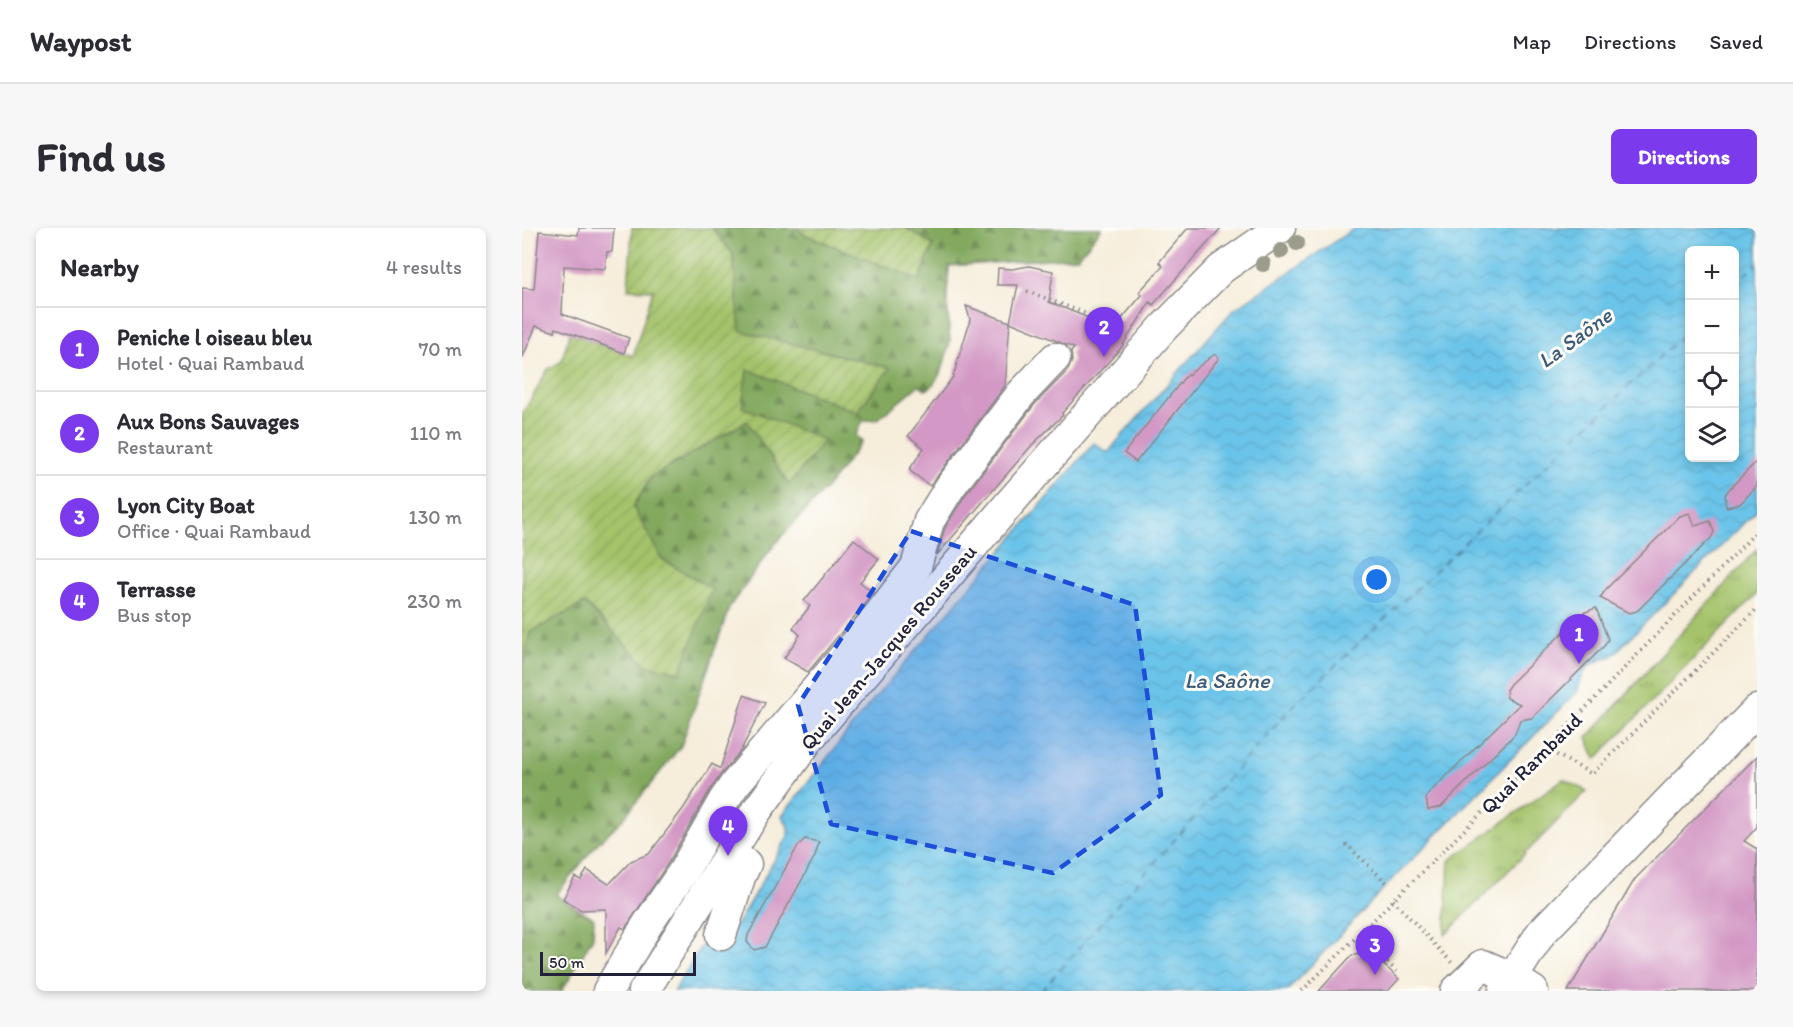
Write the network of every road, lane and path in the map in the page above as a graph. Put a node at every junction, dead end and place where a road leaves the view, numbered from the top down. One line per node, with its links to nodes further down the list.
1 (1280, 228): 7 (street, Quai Jean-Jacques Rousseau)
2 (1027, 291): 3 (path)
3 (1129, 333)
4 (1055, 358): 7 (street)
5 (1757, 531): 9 (path, Quai Rambaud)
6 (1757, 609): 9 (path)
7 (877, 638): 11 (street, Quai Jean-Jacques Rousseau); 19 (street)
8 (1757, 710): 18 (street)
9 (1546, 749): 13 (path, Quai Rambaud)
10 (1346, 844): 12 (path)
11 (730, 853): 14 (street); 20 (street, Quai Jean-Jacques Rousseau)
12 (1388, 884)
13 (1393, 900): 17 (path); 21 (path, Quai Rambaud)
14 (721, 935)
15 (1383, 964): 16 (path)
16 (1400, 975)
17 (1461, 985): 18 (street)
18 (1516, 986)
19 (608, 991)
20 (644, 991)
21 (1302, 991)

